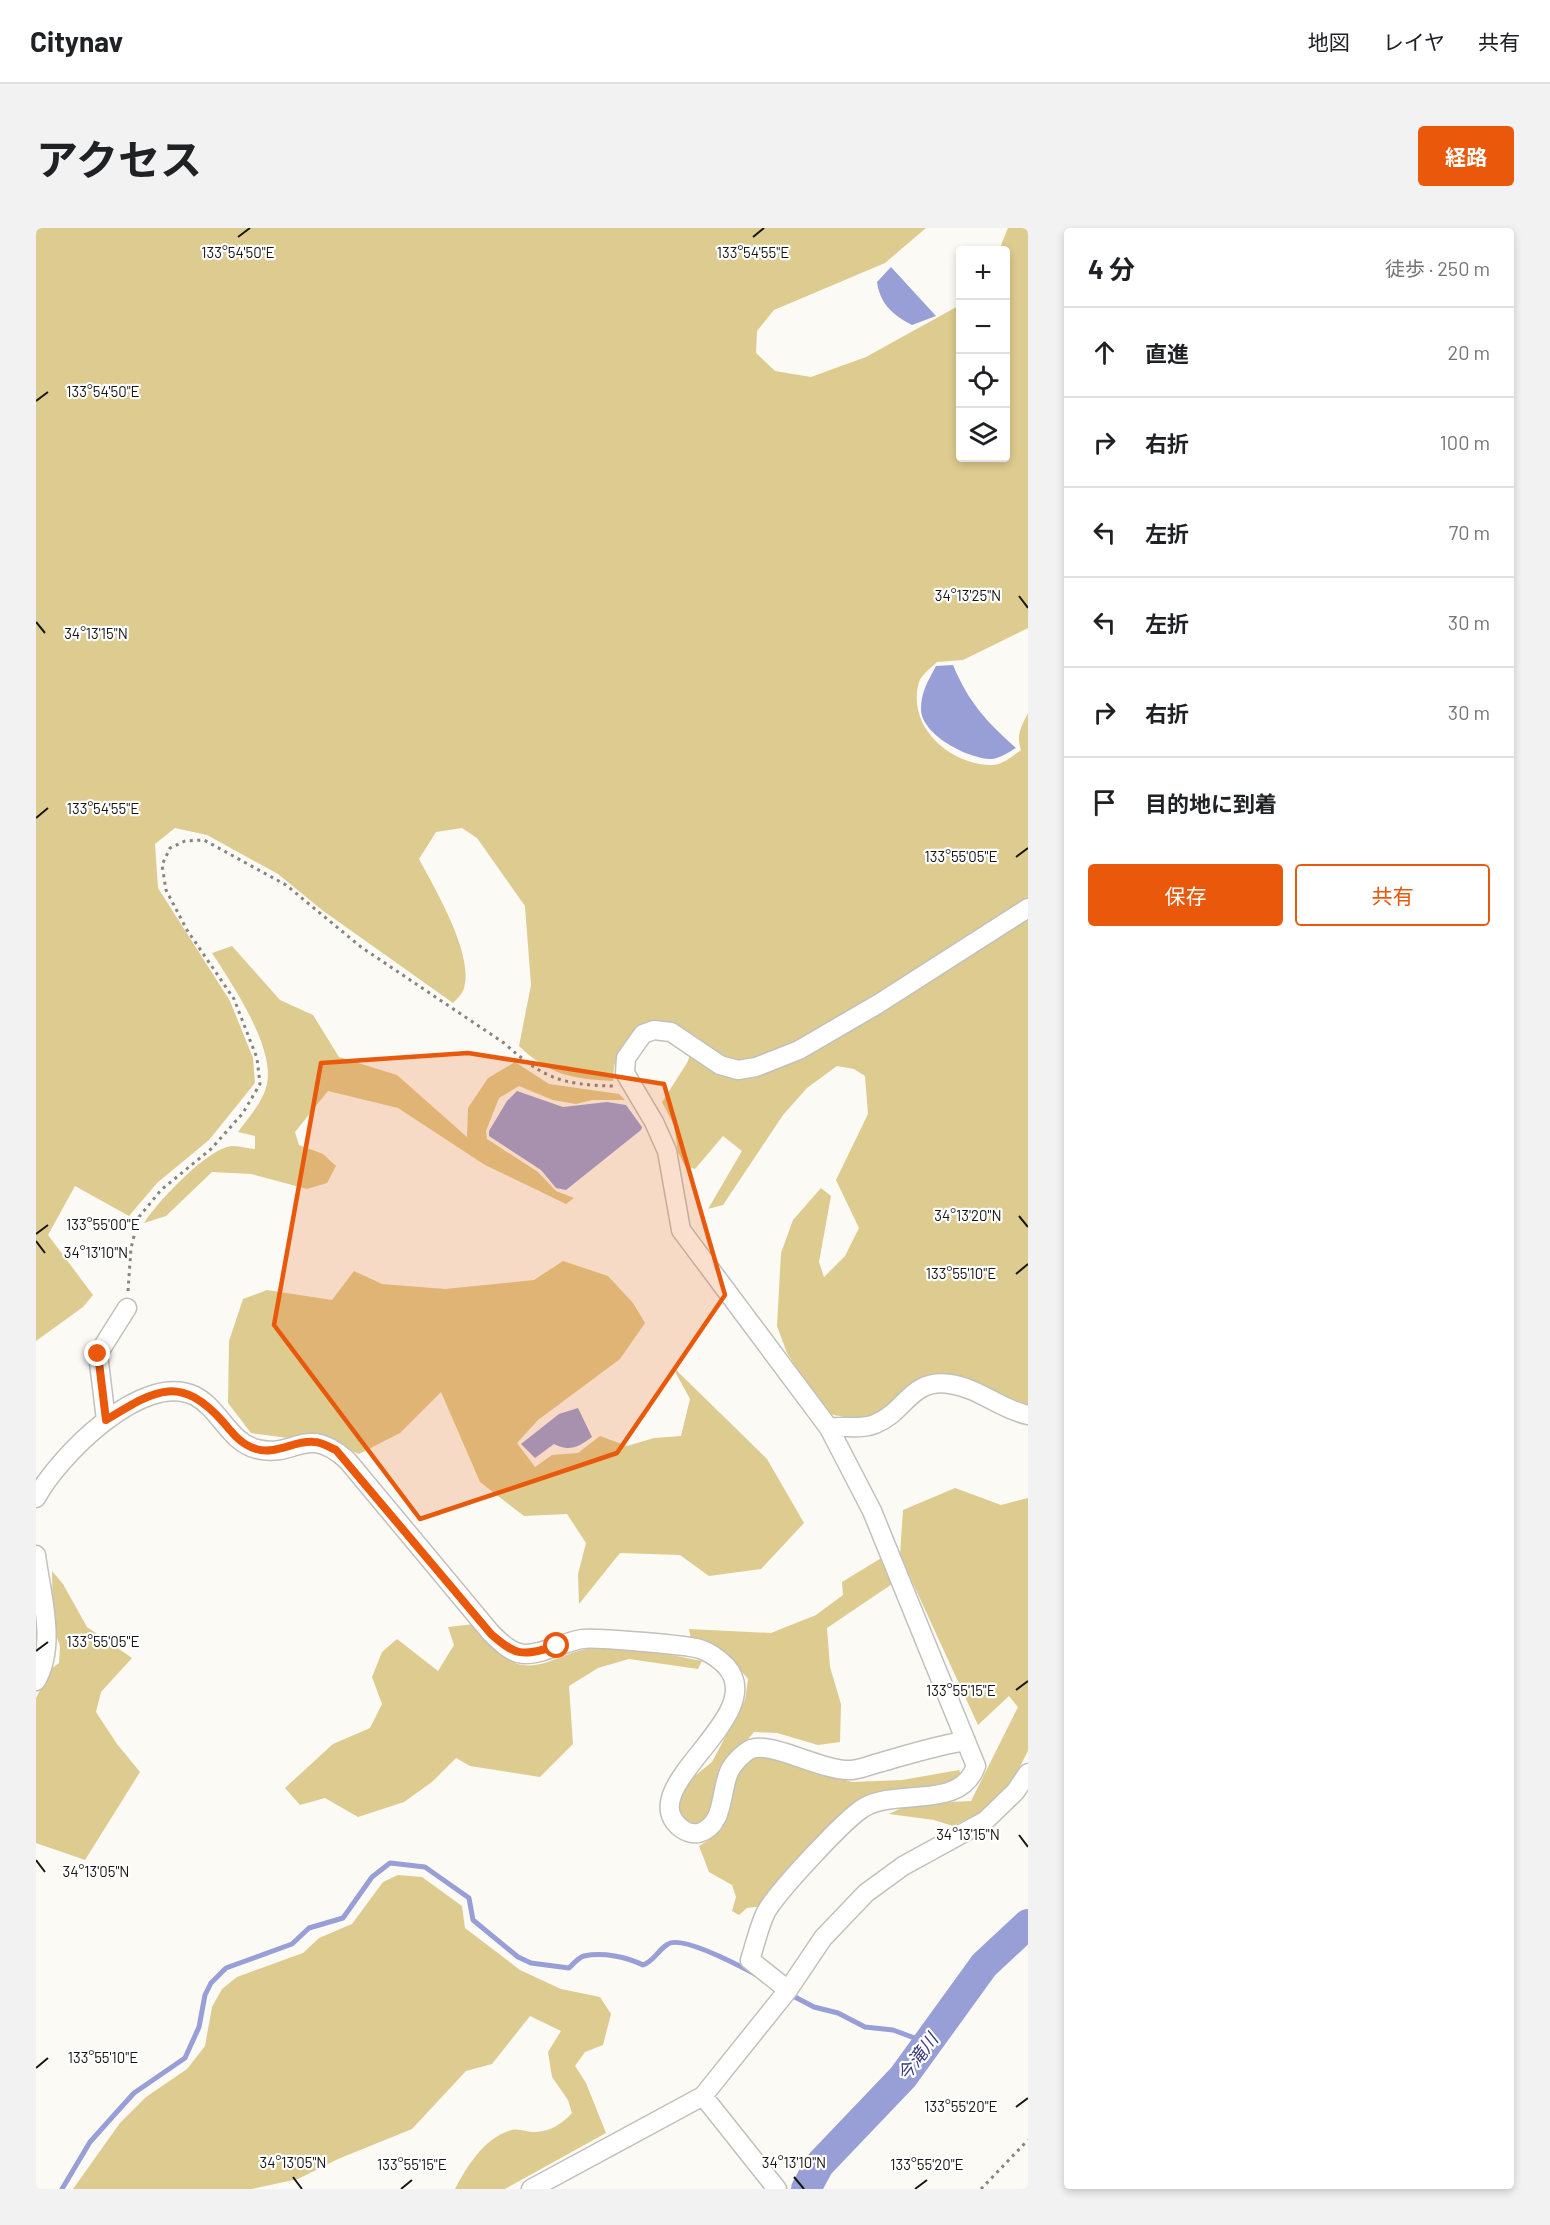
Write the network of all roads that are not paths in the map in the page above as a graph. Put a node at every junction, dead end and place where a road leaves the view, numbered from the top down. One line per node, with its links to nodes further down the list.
1 (1028, 908): 5 (street)
2 (127, 1308): 4 (street)
3 (1028, 1415): 5 (street)
4 (106, 1420): 6 (street); 9 (street)
5 (829, 1428): 9 (street)
6 (36, 1498)
7 (36, 1555): 8 (street)
8 (36, 1681)
9 (966, 1741): 11 (street)
10 (1028, 1773): 11 (street)
11 (788, 1990): 12 (street)
12 (703, 2096): 13 (street); 14 (street)
13 (531, 2189)
14 (777, 2189)

